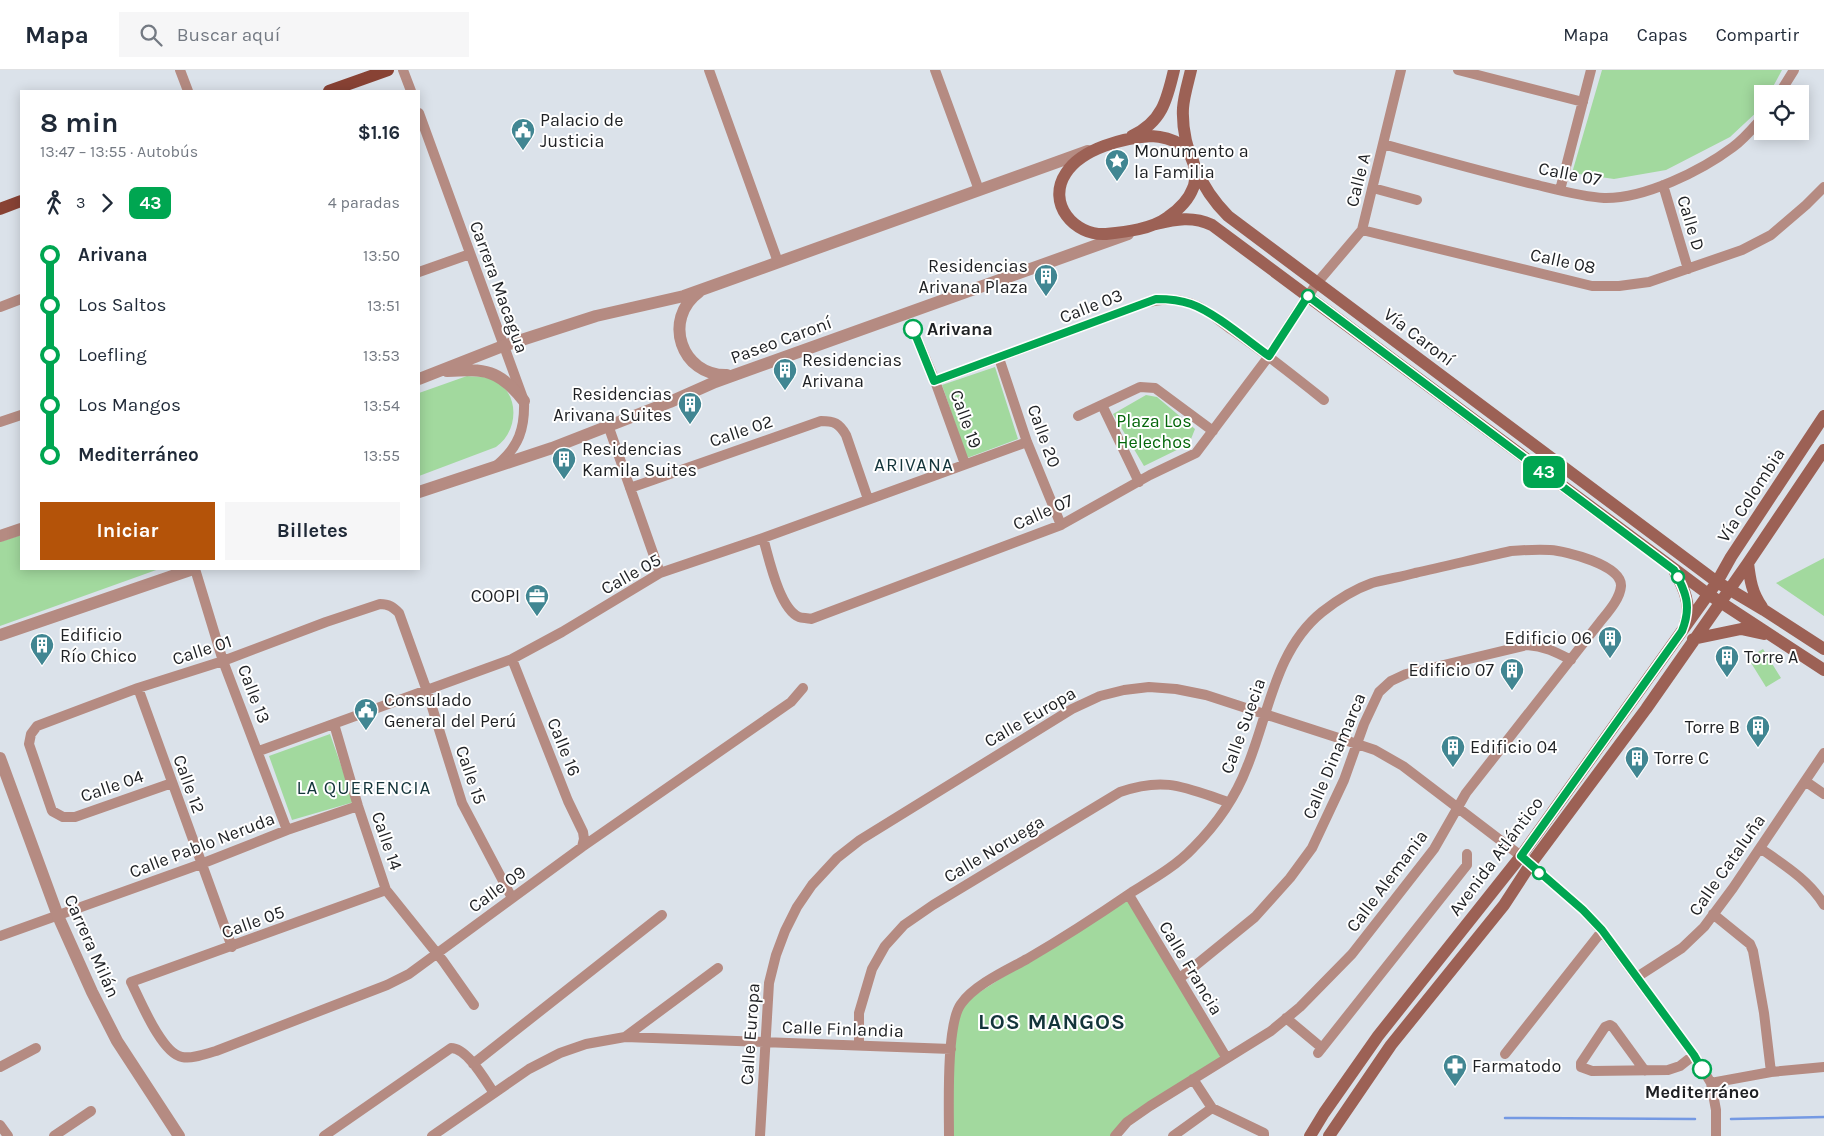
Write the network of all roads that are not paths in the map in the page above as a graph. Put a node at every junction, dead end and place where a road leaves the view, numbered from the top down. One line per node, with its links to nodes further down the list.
1 (180, 70): 13 (street)
2 (388, 70): 14 (main road)
3 (403, 70): 15 (street)
4 (709, 70): 33 (street)
5 (935, 70): 25 (street)
6 (1174, 70): 19 (main road)
7 (1190, 70): 21 (main road, Vía Caroní)
8 (1401, 70): 20 (street, Calle A)
9 (1458, 70): 16 (street)
10 (1591, 70): 16 (street)
11 (1794, 70): 12 (street)
12 (1785, 85)
13 (188, 90)
14 (332, 90)
15 (411, 90)
16 (1583, 102): 26 (street)
17 (420, 116): 32 (street, Carrera Macagua)
18 (1754, 126): 22 (street, Calle 07)
19 (1113, 142): 21 (main road, Paseo Caroní); 25 (street, Paseo Caroní); 30 (main road, Paseo Caroní)
20 (1383, 144): 24 (street, Calle A); 26 (street, Calle 07)
21 (1192, 158): 30 (main road, Paseo Caroní); 36 (main road, Vía Caroní)
22 (1663, 185): 26 (street, Calle 07); 34 (street, Calle D)
23 (1824, 187): 34 (street, Calle 08)
24 (1373, 188): 27 (street); 31 (street, Calle A)
25 (978, 190): 33 (street, Paseo Caroní)
26 (1560, 190)
27 (1417, 200)
28 (20, 202): 29 (main road)
29 (0, 209)
30 (1156, 224): 38 (main road, Vía Caroní); 46 (street, Paseo Caroní)
31 (1362, 230): 34 (street, Calle 08); 36 (street, Calle A)
32 (470, 254): 35 (street); 42 (street, Carrera Macagua)
33 (778, 262): 37 (street, Paseo Caroní)
34 (1688, 270)
35 (420, 272)
36 (1317, 283): 38 (street, Calle A); 72 (main road, Vía Caroní)
37 (707, 287): 42 (street, Paseo Caroní); 46 (street)
38 (1308, 296): 43 (street, Calle 07); 75 (main road, Vía Caroní)
39 (20, 299): 40 (street)
40 (0, 306)
41 (913, 329): 48 (street, Calle 19)
42 (503, 346): 45 (street, Paseo Caroní); 49 (street, Carrera Macagua)
43 (1269, 356): 44 (street, Calle 03); 50 (street, Calle 03); 57 (street, Calle 07)
44 (999, 358): 48 (street, Calle 03); 58 (street, Calle 20)
45 (436, 372): 47 (street, Paseo Caroní); 49 (street)
46 (735, 375): 56 (street, Paseo Caroní)
47 (420, 378)
48 (934, 381): 60 (street, Calle 19)
49 (524, 400): 61 (street, Carrera Macagua)
50 (1324, 400)
51 (1102, 405): 53 (street); 57 (street); 62 (street)
52 (20, 415): 55 (street)
53 (1078, 416)
54 (1824, 416): 70 (main road, Vía Colombia)
55 (0, 422)
56 (608, 425): 61 (street, Paseo Caroní); 63 (street)
57 (1213, 431): 62 (street, Calle 07)
58 (1027, 442): 60 (street, Calle 05); 66 (street, Calle 20)
59 (1824, 450): 71 (main road, Vía Colombia)
60 (965, 464): 65 (street, Calle 05)
61 (494, 467): 64 (street, Paseo Caroní)
62 (1139, 482): 66 (street, Calle 07)
63 (630, 488): 65 (street, Calle 02); 76 (street)
64 (420, 492)
65 (868, 499): 69 (street, Calle 05)
66 (1061, 525): 69 (street, Calle 07)
67 (20, 529): 68 (street)
68 (0, 536)
69 (763, 538): 76 (street, Calle 05)
70 (1731, 557): 72 (main road); 77 (main road, Vía Colombia)
71 (1748, 563): 79 (main road, Vía Colombia); 83 (main road)
72 (1699, 568): 77 (main road, Vía Caroní)
73 (191, 570): 85 (street)
74 (194, 570): 91 (street, Calle 13)
75 (1674, 570): 80 (main road, Vía Caroní); 84 (main road)
76 (660, 573): 89 (street, Calle 05)
77 (1717, 582): 79 (main road, Vía Caroní); 80 (main road, Vía Colombia)
78 (1621, 584): 90 (street, Calle Alemania); 96 (street, Calle Suecia)
79 (1729, 588): 81 (main road, Vía Colombia); 83 (main road, Vía Caroní)
80 (1708, 594): 81 (main road, Vía Caroní); 84 (main road, Avenida Atlántico)
81 (1720, 602): 86 (main road, Avenida Atlántico); 87 (main road, Vía Caroní)
82 (388, 604): 91 (street, Calle 01); 95 (street, Calle 15)
83 (1764, 610): 88 (main road, Vía Caroní)
84 (1682, 631): 113 (main road, Avenida Atlántico)
85 (0, 635)
86 (1693, 639): 87 (main road); 113 (main road, Avenida Atlántico)
87 (1779, 639): 92 (main road)
88 (1824, 649)
89 (512, 659): 95 (street, Calle 05); 110 (street, Calle 16)
90 (1571, 660): 98 (street, Calle Dinamarca); 107 (street, Calle Alemania)
91 (223, 661): 93 (street, Calle 01); 99 (street, Calle 13)
92 (1824, 670)
93 (138, 688): 103 (street, Calle 12); 108 (street, Calle 01)
94 (803, 688): 110 (street, Calle 09)
95 (427, 691): 97 (street, Calle 05); 117 (street, Calle 15)
96 (1264, 713): 98 (street, Calle Europa); 105 (street, Calle Suecia); 132 (street, Calle Europa)
97 (334, 724): 99 (street, Calle 05); 106 (street, Calle 14)
98 (1356, 744): 107 (street, Calle Europa); 128 (street, Calle Dinamarca)
99 (259, 751): 109 (street, Calle 13)
100 (1824, 753): 102 (street, Calle Cataluña)
101 (0, 758): 120 (street, Carrera Milán)
102 (1805, 781): 104 (street); 111 (street, Calle Cataluña)
103 (172, 783): 108 (street, Calle 04); 114 (street, Calle 12)
104 (1824, 794)
105 (1228, 802): 116 (street, Calle Suecia); 133 (street, Calle Noruega)
106 (358, 806): 109 (street, Calle Pablo Neruda); 115 (street, Calle 14)
107 (1458, 809): 113 (street, Calle Europa); 130 (street, Calle Alemania)
108 (63, 817)
109 (287, 830): 114 (street, Calle Pablo Neruda)
110 (582, 847): 117 (street, Calle 09)
111 (1760, 848): 118 (street); 119 (street, Calle Cataluña)
112 (1467, 854): 130 (street)
113 (1525, 860): 122 (street, Calle Europa); 161 (main road, Avenida Atlántico); 162 (main road, Avenida Atlántico)
114 (202, 864): 120 (street, Calle Pablo Neruda); 124 (street, Calle 12)
115 (386, 890): 124 (street, Calle 05); 125 (street, Calle 14)
116 (1128, 895): 128 (street, Calle Francia); 135 (street, Calle Suecia)
117 (512, 898): 125 (street, Calle 09)
118 (1824, 905)
119 (1714, 914): 127 (street, Calle Cataluña); 144 (street)
120 (58, 916): 123 (street); 153 (street, Carrera Milán)
121 (662, 916): 140 (street)
122 (1602, 930): 127 (street, Calle Europa); 136 (street)
123 (0, 936)
124 (232, 947): 138 (street, Calle 05)
125 (437, 954): 129 (street, Calle 14); 138 (street, Calle 09)
126 (718, 968): 131 (street)
127 (1637, 977): 137 (street, Calle Europa)
128 (1180, 978): 139 (street, Calle Francia)
129 (474, 1005)
130 (1286, 1018): 139 (street, Calle Alemania)
131 (625, 1037): 132 (street, Calle Finlandia); 147 (street, Calle Finlandia)
132 (765, 1043): 133 (street, Calle Finlandia); 156 (street, Calle Europa)
133 (859, 1046): 135 (street, Calle Finlandia)
134 (36, 1048): 142 (street)
135 (951, 1049): 157 (street, Calle Suecia)
136 (1505, 1054)
137 (1694, 1055): 143 (street); 146 (street, Calle Europa)
138 (179, 1057)
139 (1226, 1057): 145 (street, Calle Alemania)
140 (472, 1064): 147 (street); 154 (street)
141 (1824, 1067): 144 (street)
142 (0, 1068)
143 (1645, 1071): 143 (street)
144 (1771, 1072): 146 (street)
145 (1193, 1079): 148 (street); 158 (street, Calle Alemania)
146 (1710, 1083): 163 (street, Calle Europa)
147 (494, 1093): 155 (street, Calle Finlandia)
148 (1212, 1108): 159 (street); 160 (street)
149 (91, 1111): 152 (street)
150 (0, 1125): 151 (street)
151 (8, 1136)
152 (54, 1136)
153 (179, 1136)
154 (324, 1136)
155 (432, 1136)
156 (760, 1136)
157 (949, 1136)
158 (1115, 1136)
159 (1173, 1136)
160 (1264, 1136)
161 (1310, 1136)
162 (1330, 1136)
163 (1716, 1136)

